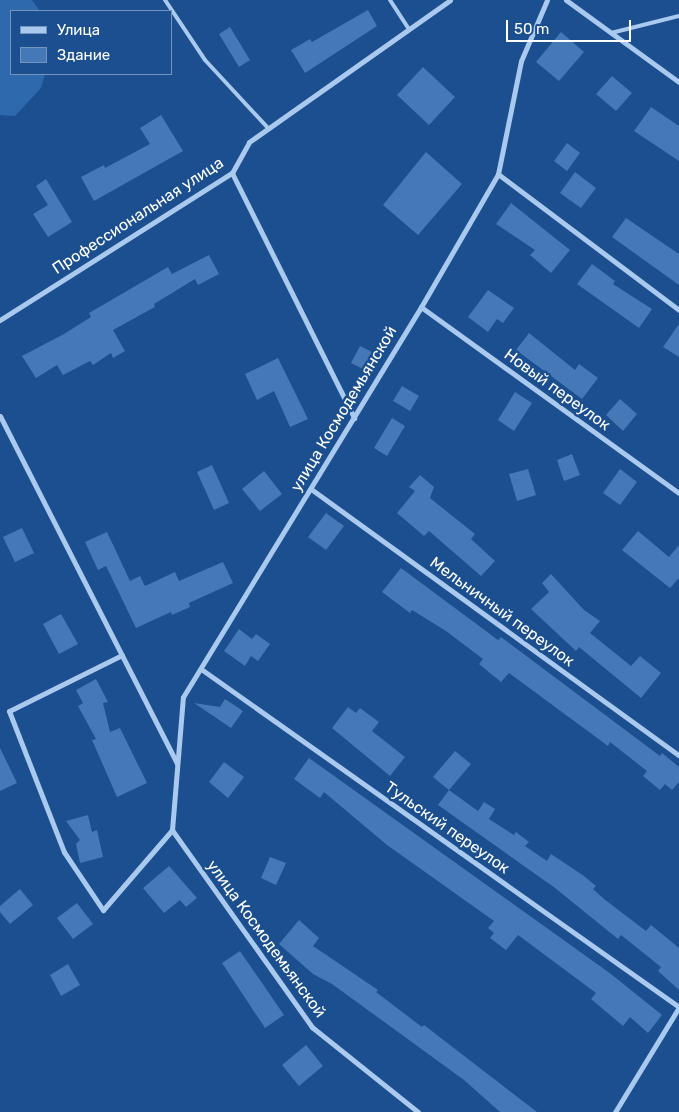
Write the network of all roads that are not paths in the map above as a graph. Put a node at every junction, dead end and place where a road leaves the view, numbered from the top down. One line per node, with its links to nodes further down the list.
1 (390, 0): 7 (lane)
2 (450, 0): 7 (street, Профессиональная улица)
3 (547, 0): 12 (street, улица Космодемьянской)
4 (566, 0): 8 (street)
5 (172, 10): 10 (lane)
6 (679, 16): 8 (lane)
7 (409, 29): 10 (street, Профессиональная улица)
8 (611, 33): 9 (street)
9 (679, 82)
10 (268, 128): 11 (street, Профессиональная улица)
11 (232, 173): 15 (street, Профессиональная улица); 17 (street)
12 (498, 174): 13 (street, улица Космодемьянской); 14 (street)
13 (421, 307): 17 (street, улица Космодемьянской); 19 (street, Новый переулок)
14 (679, 310)
15 (0, 320)
16 (0, 416): 20 (street)
17 (354, 418): 18 (street, улица Космодемьянской)
18 (311, 489): 21 (street, улица Космодемьянской); 22 (street, Мельничный переулок)
19 (679, 493)
20 (122, 655): 23 (street); 24 (street)
21 (201, 669): 23 (street, улица Космодемьянской); 25 (street, Тульский переулок)
22 (679, 755)
23 (178, 764): 24 (street, улица Космодемьянской)
24 (172, 830): 26 (street, улица Космодемьянской)
25 (679, 1007): 27 (street)
26 (418, 1112)
27 (616, 1112)

